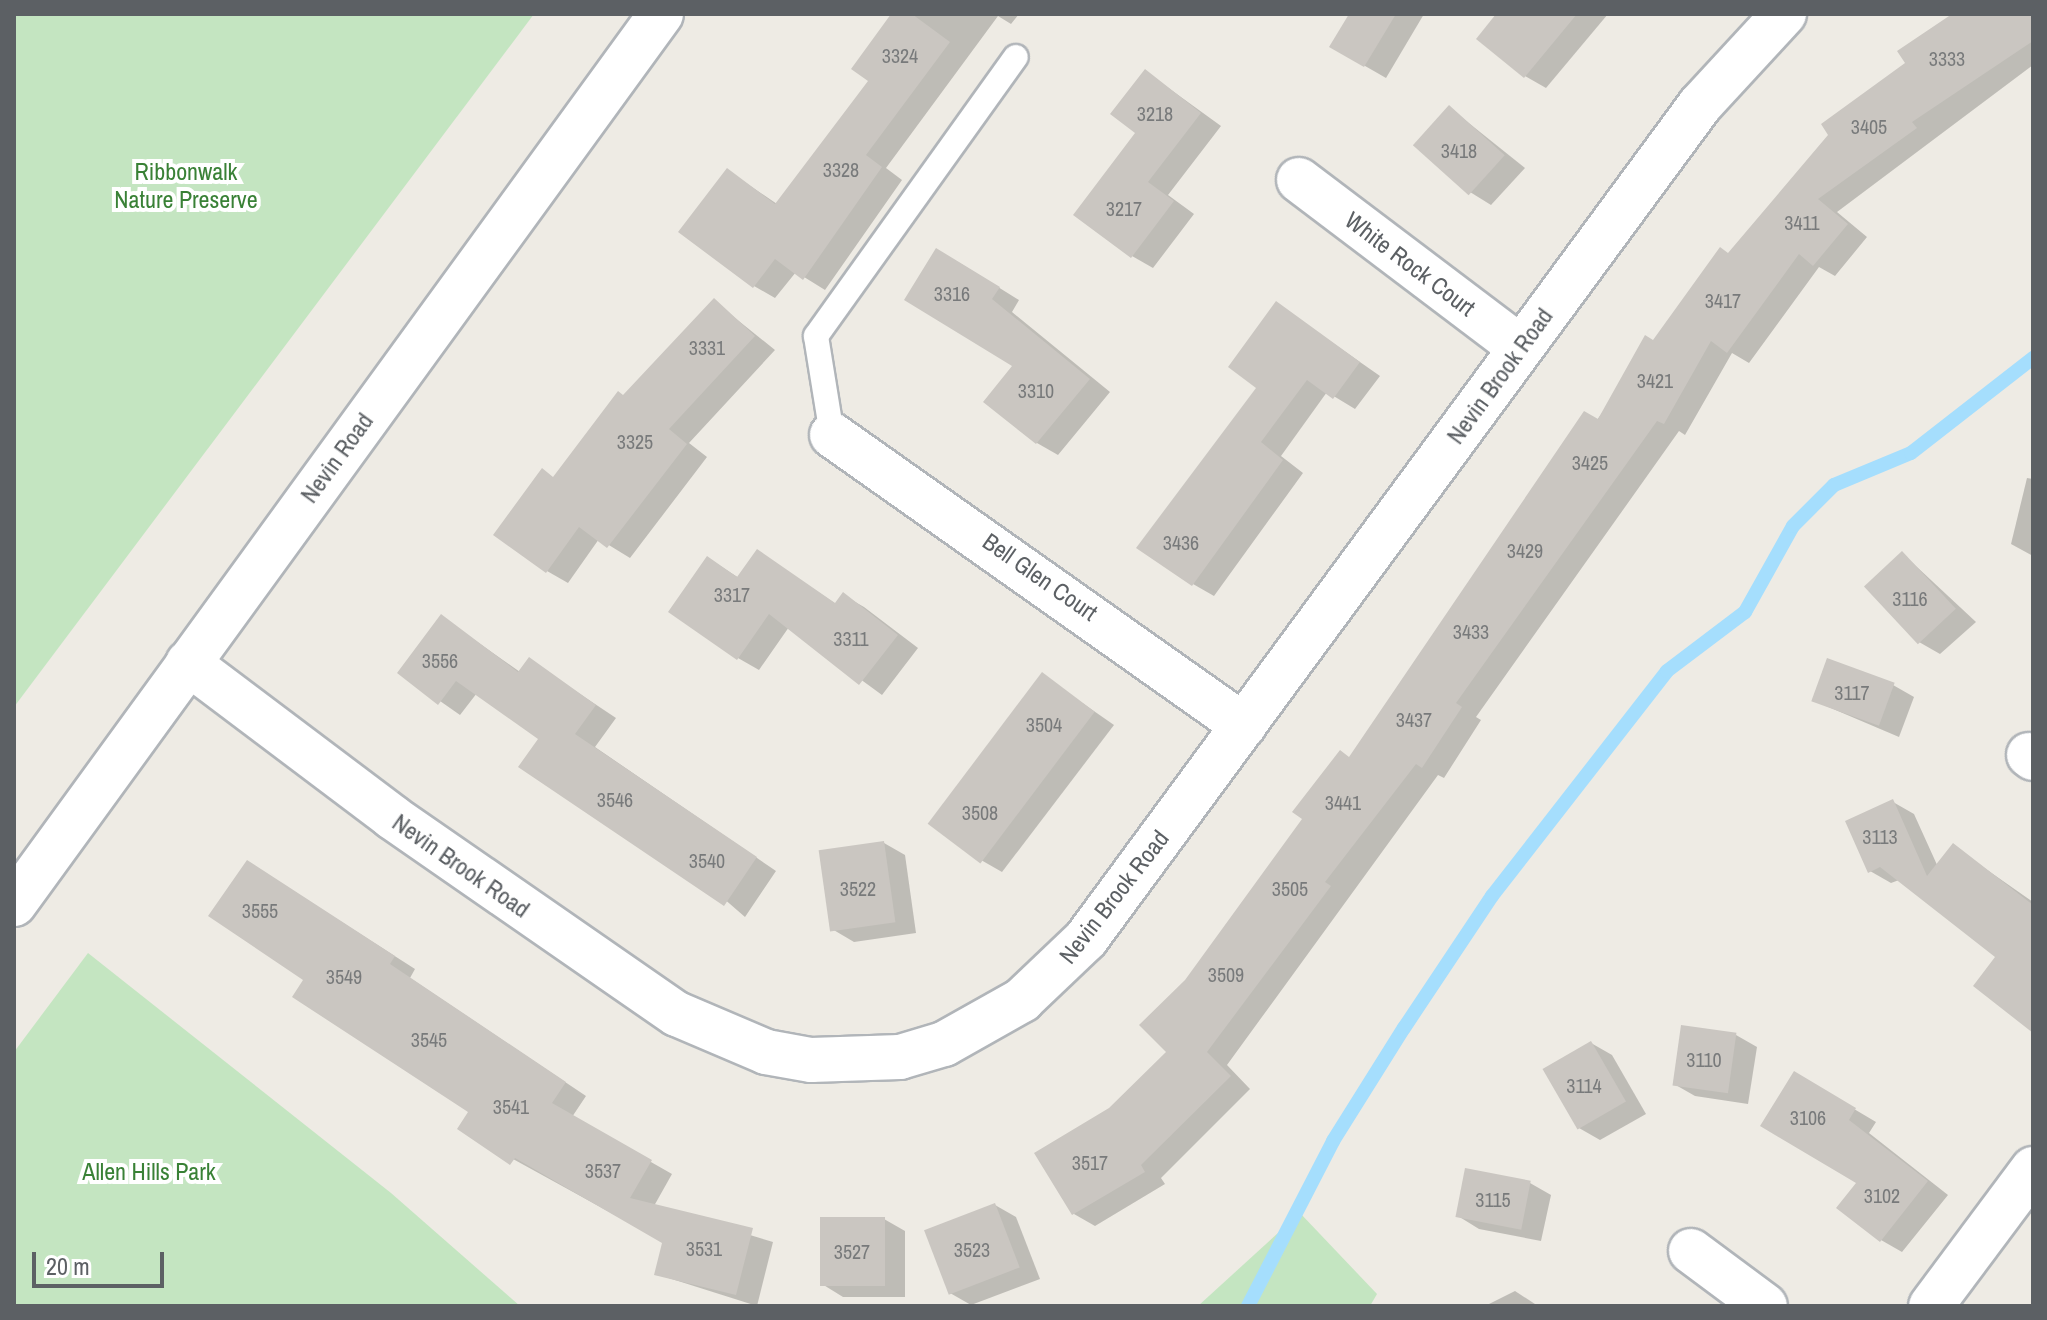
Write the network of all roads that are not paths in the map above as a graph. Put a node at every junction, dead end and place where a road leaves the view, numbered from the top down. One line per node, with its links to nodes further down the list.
1 (661, 14): 7 (street, Nevin Road)
2 (1784, 14): 5 (street, Nevin Brook Road)
3 (1016, 57): 6 (lane)
4 (1299, 180): 5 (street, White Rock Court)
5 (1520, 347): 8 (street, Nevin Brook Road)
6 (832, 435): 8 (street, Bell Glen Court)
7 (188, 663): 8 (street, Nevin Brook Road); 9 (street, Nevin Road)
8 (1244, 726)
9 (14, 904)
10 (2033, 1169): 13 (street)
11 (1691, 1251): 12 (street)
12 (1765, 1306)
13 (1931, 1306)

